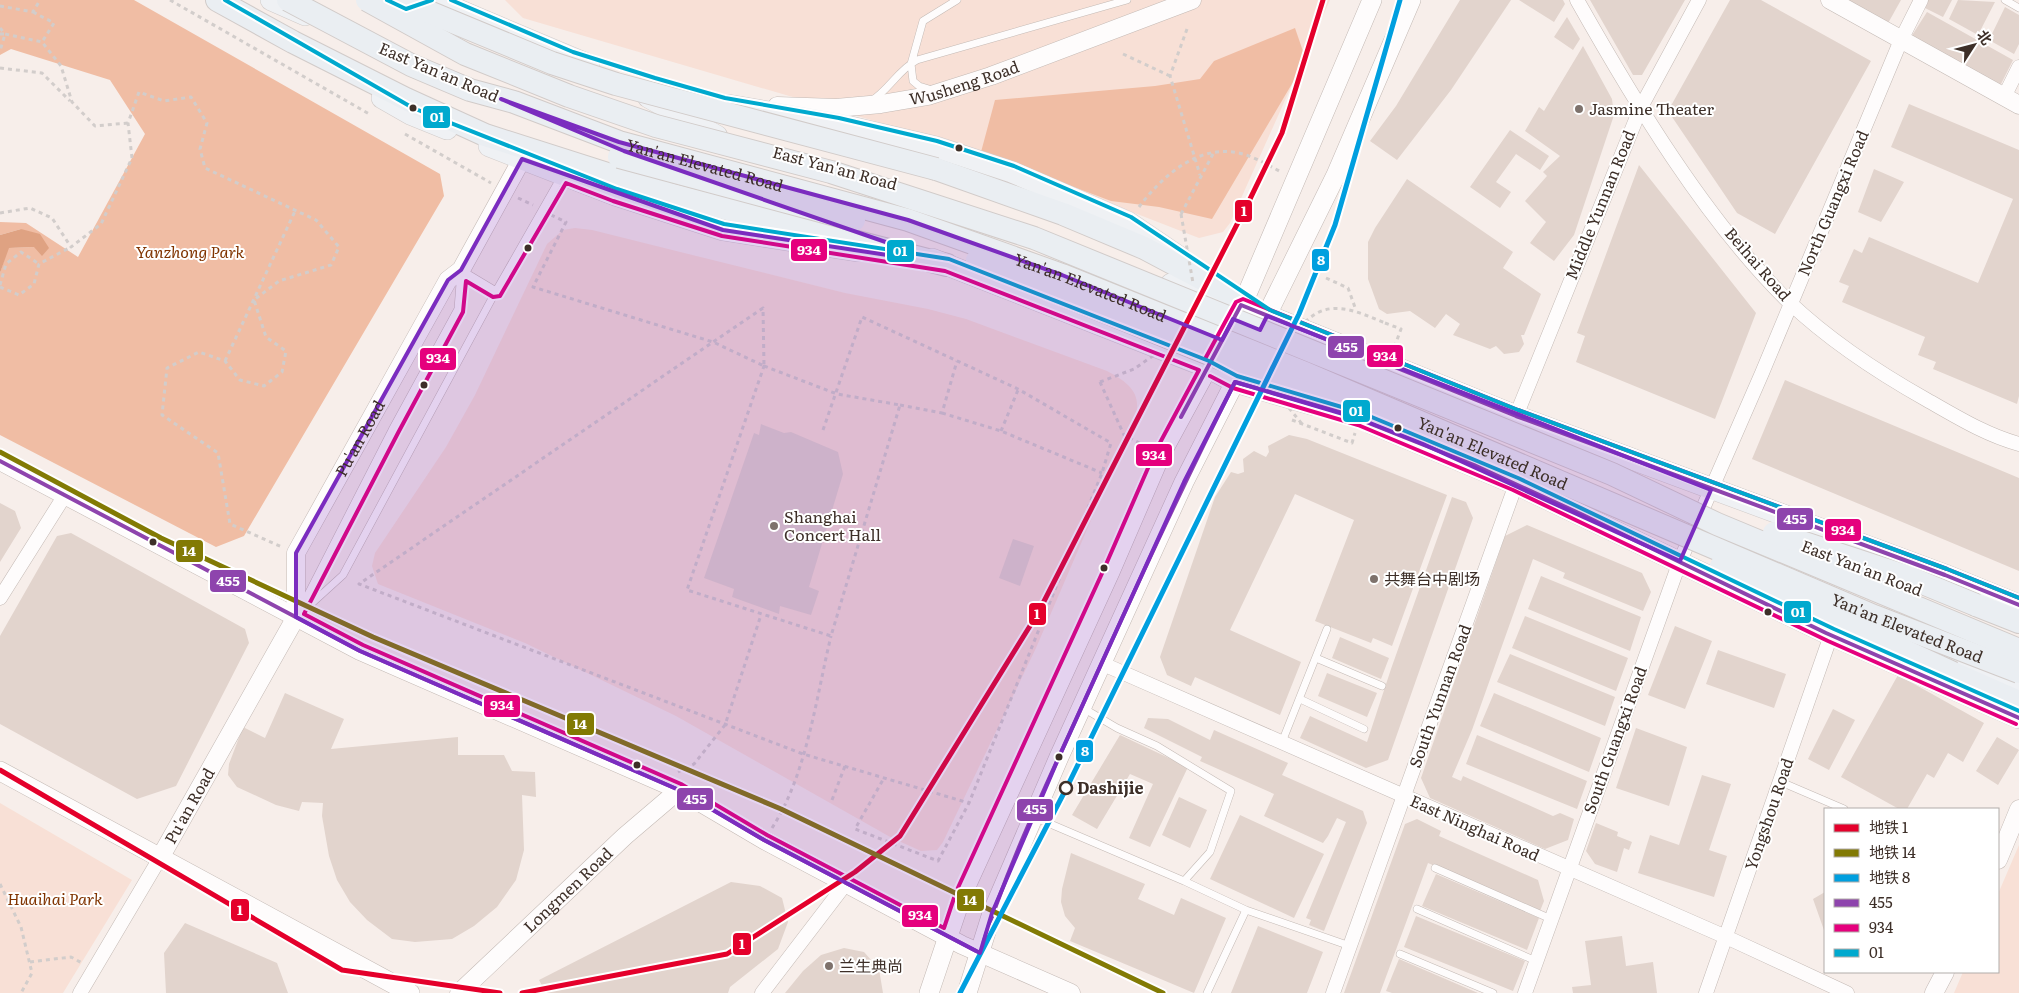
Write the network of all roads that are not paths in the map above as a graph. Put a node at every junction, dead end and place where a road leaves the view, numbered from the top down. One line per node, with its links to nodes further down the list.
1 (215, 0): 31 (main road, East Yan'an Road); 33 (highway)
2 (271, 0): 20 (main road, East Yan'an Road)
3 (288, 0): 20 (highway, Yan'an Elevated Road, bridge)
4 (367, 0): 44 (highway, Yan'an Elevated Road, bridge)
5 (372, 0): 17 (main road, East Yan'an Road)
6 (957, 0): 21 (lane)
7 (1127, 0): 21 (lane)
8 (1192, 0): 25 (street, Wusheng Road)
9 (1372, 0): 36 (main road)
10 (1411, 0): 38 (main road)
11 (1577, 0): 29 (street, Beihai Road)
12 (1699, 0): 29 (street, Middle Yunnan Road)
13 (1830, 0): 19 (street)
14 (1921, 0): 19 (street, North Guangxi Road)
15 (2005, 0): 18 (lane)
16 (442, 2): 17 (main road, East Yan'an Road); 23 (main road, East Yan'an Road)
17 (403, 8): 30 (main road, East Yan'an Road); 36 (highway, bridge)
18 (2019, 8)
19 (1901, 40): 26 (street); 37 (street, North Guangxi Road)
20 (367, 42): 24 (highway, Yan'an Elevated Road, bridge); 33 (main road, East Yan'an Road)
21 (911, 64): 25 (lane); 28 (lane)
22 (2019, 67): 26 (street)
23 (599, 68): 27 (main road, East Yan'an Road); 30 (main road)
24 (470, 90): 60 (highway, Yan'an Elevated Road, bridge); 64 (highway, bridge)
25 (944, 91): 28 (street, Wusheng Road)
26 (2012, 101)
27 (724, 104): 28 (street, Wusheng Road); 36 (main road, East Yan'an Road)
28 (863, 105)
29 (1641, 107): 37 (street, Beihai Road); 41 (street, Middle Yunnan Road)
30 (717, 136): 36 (main road, East Yan'an Road)
31 (522, 159): 32 (main road, East Yan'an Road); 34 (street, Pu'an Road)
32 (562, 175): 33 (main road, East Yan'an Road); 35 (lane, Pu'an Road)
33 (947, 264): 39 (main road, East Yan'an Road)
34 (460, 270): 35 (lane); 51 (lane, Pu'an Road); 51 (street, Pu'an Road)
35 (496, 291): 51 (lane, Pu'an Road)
36 (1243, 303): 38 (main road, East Yan'an Road); 39 (main road)
37 (1791, 303): 42 (street, Beihai Road); 46 (street, North Guangxi Road)
38 (1267, 316): 40 (main road); 41 (main road, East Yan'an Road)
39 (1207, 367): 40 (main road, East Yan'an Road); 85 (main road)
40 (1235, 382): 45 (main road, East Yan'an Road); 59 (main road)
41 (1516, 416): 46 (main road, East Yan'an Road)
42 (2019, 444)
43 (0, 461): 47 (street)
44 (1612, 474): 53 (highway, bridge); 57 (highway, Yan'an Elevated Road, bridge)
45 (1516, 484): 48 (main road, East Yan'an Road); 72 (street, South Yunnan Road)
46 (1711, 490): 48 (street, South Guangxi Road); 50 (main road, East Yan'an Road); 55 (main road, East Yan'an Road)
47 (65, 495): 49 (street); 51 (street)
48 (1680, 561): 52 (main road, East Yan'an Road); 79 (street, South Guangxi Road)
49 (0, 598)
50 (2019, 605)
51 (296, 617): 71 (street); 76 (street, Pu'an Road)
52 (1797, 619): 56 (main road, East Yan'an Road); 62 (main road, East Yan'an Road)
53 (2019, 622)
54 (1328, 629): 58 (lane)
55 (2019, 632)
56 (1831, 635): 66 (main road, East Yan'an Road); 70 (street, Yongshou Road)
57 (2019, 650)
58 (1316, 658): 61 (lane); 63 (lane)
59 (1103, 664): 65 (main road); 68 (street, East Ninghai Road)
60 (2019, 672)
61 (1382, 686)
62 (2019, 687)
63 (1300, 699): 67 (lane); 68 (lane)
64 (2019, 702)
65 (1082, 707): 75 (main road); 80 (lane)
66 (2019, 718)
67 (1364, 729)
68 (1282, 742): 72 (street, East Ninghai Road)
69 (0, 770): 76 (main road)
70 (1780, 782): 73 (lane); 86 (street, Yongshou Road)
71 (679, 790): 81 (street); 94 (street, Longmen Road)
72 (1404, 797): 79 (street, East Ninghai Road); 87 (street, South Yunnan Road)
73 (1842, 808)
74 (2019, 809): 77 (street)
75 (1033, 817): 80 (lane); 88 (main road)
76 (160, 858): 92 (street, Pu'an Road); 93 (main road)
77 (1999, 858)
78 (1435, 868): 84 (lane)
79 (1568, 870): 84 (street, South Guangxi Road); 86 (street, East Ninghai Road)
80 (1184, 881): 83 (lane)
81 (847, 882): 85 (street); 95 (street)
82 (1416, 909): 90 (lane)
83 (1246, 910): 87 (lane); 99 (lane)
84 (1551, 918): 90 (street, South Guangxi Road)
85 (948, 937): 88 (street); 96 (main road)
86 (1726, 937): 103 (street, Yongshou Road); 104 (street, East Ninghai Road)
87 (1350, 946): 100 (street, South Yunnan Road)
88 (980, 953): 97 (main road); 98 (street)
89 (1400, 954): 101 (lane)
90 (1536, 962): 102 (street, South Guangxi Road)
91 (1944, 973): 105 (street)
92 (80, 993)
93 (410, 993)
94 (459, 993)
95 (762, 993)
96 (929, 993)
97 (967, 993)
98 (1070, 993)
99 (1207, 993)
100 (1333, 993)
101 (1493, 993)
102 (1525, 993)
103 (1706, 993)
104 (1847, 993)
105 (1934, 993)

